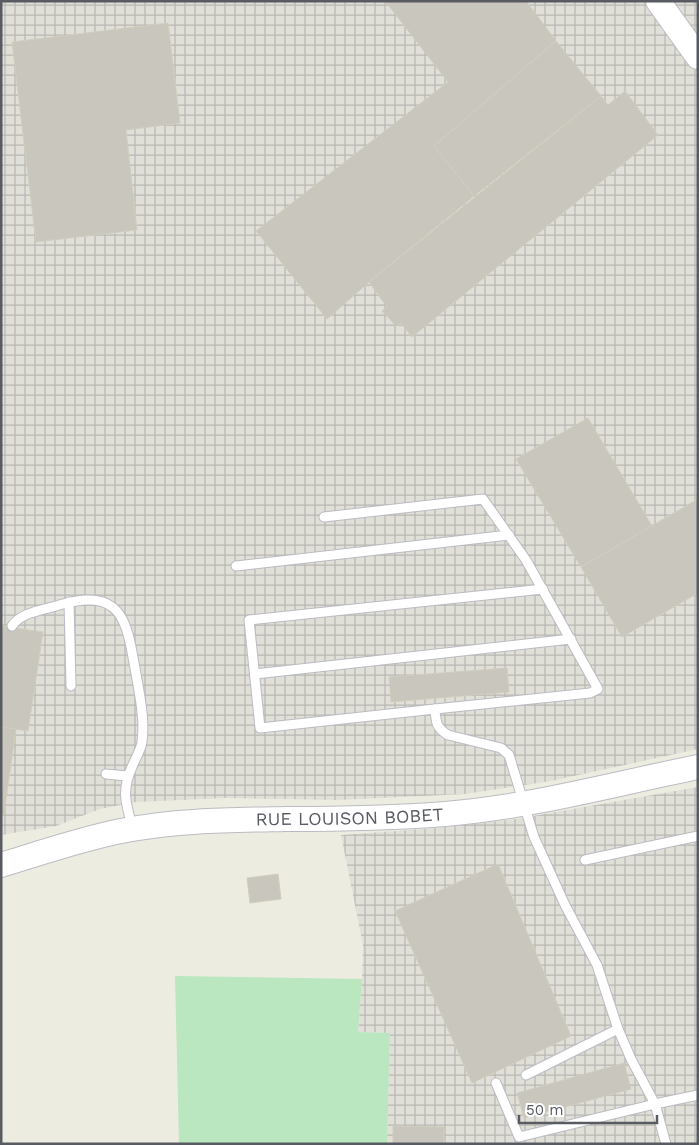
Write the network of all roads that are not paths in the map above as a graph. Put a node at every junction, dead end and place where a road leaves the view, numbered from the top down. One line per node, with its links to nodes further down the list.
1 (658, 1): 2 (street)
2 (698, 57)
3 (324, 516): 4 (lane)
4 (509, 536): 5 (lane); 6 (lane)
5 (236, 566)
6 (543, 589): 9 (lane); 10 (lane)
7 (69, 602): 8 (lane); 11 (lane); 15 (lane)
8 (12, 626)
9 (571, 639): 10 (lane); 12 (lane)
10 (254, 674): 12 (lane)
11 (72, 686)
12 (435, 709): 16 (lane)
13 (698, 767): 16 (street, RUE LOUISON BOBET)
14 (106, 774): 15 (lane)
15 (127, 776): 17 (lane)
16 (523, 804): 17 (street, RUE LOUISON BOBET); 21 (lane)
17 (133, 829): 20 (street, RUE LOUISON BOBET)
18 (698, 836): 19 (lane)
19 (585, 860)
20 (1, 865)
21 (618, 1029): 22 (lane); 25 (lane)
22 (526, 1075)
23 (496, 1083): 25 (lane)
24 (698, 1095): 25 (lane)
25 (655, 1104): 26 (lane)
26 (666, 1144)

